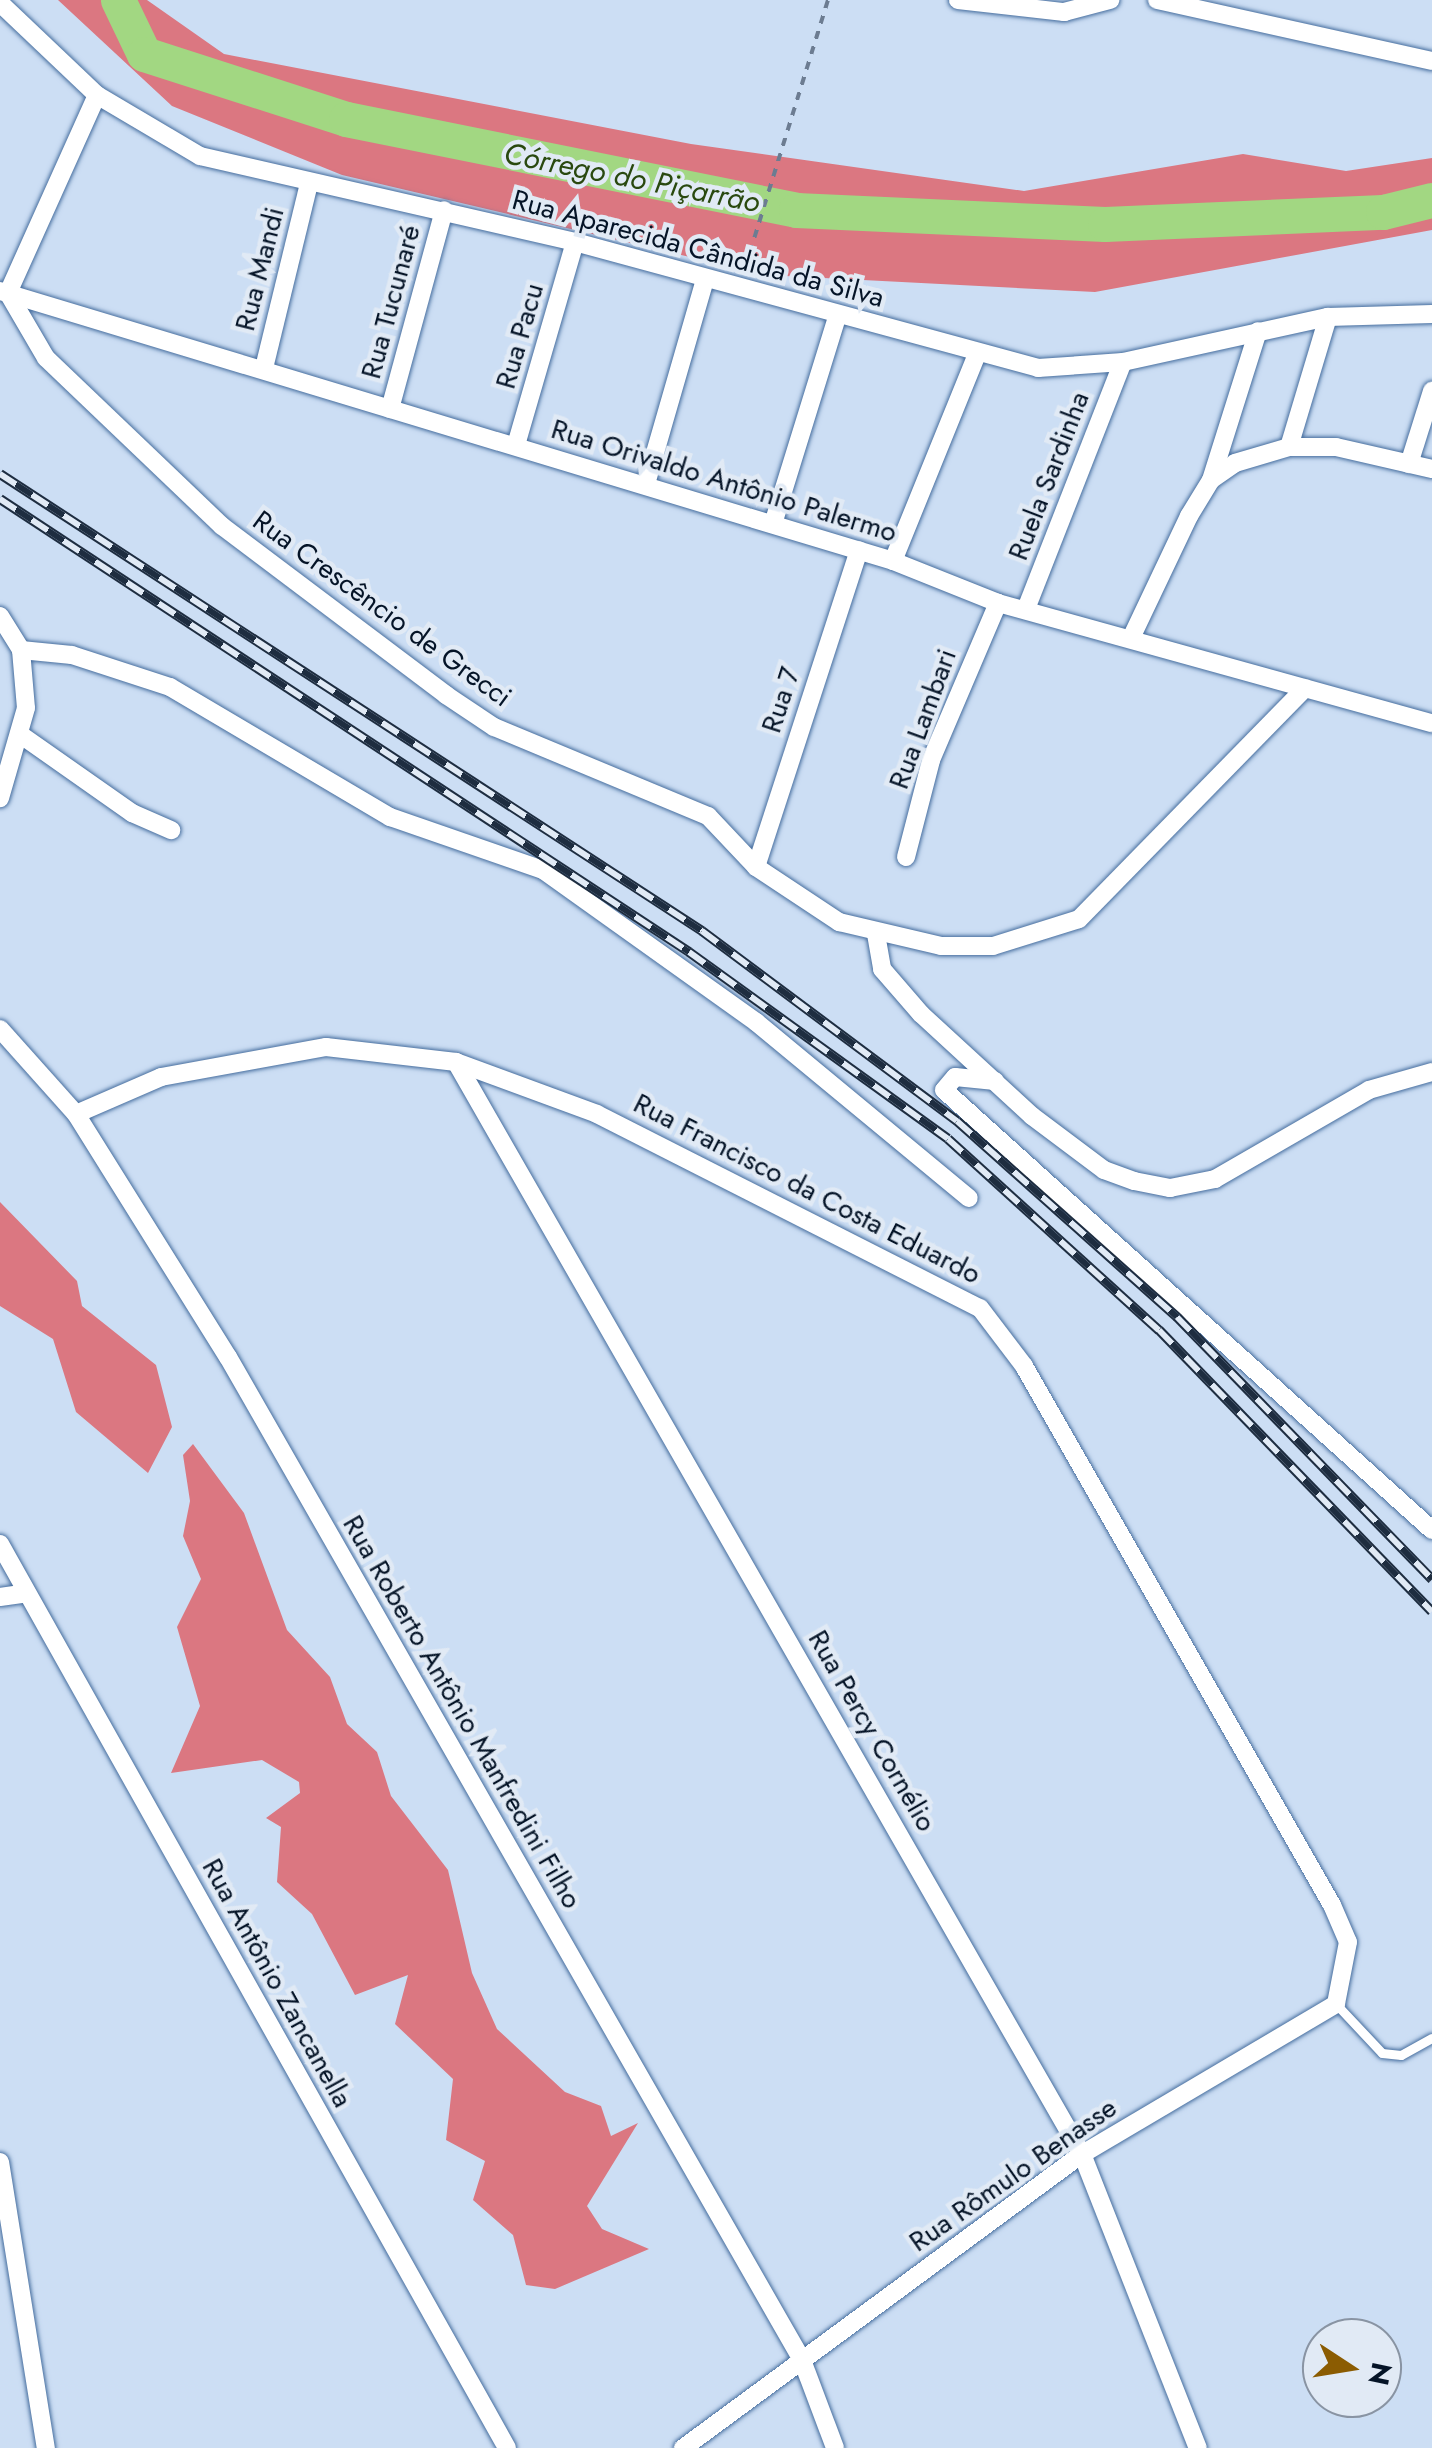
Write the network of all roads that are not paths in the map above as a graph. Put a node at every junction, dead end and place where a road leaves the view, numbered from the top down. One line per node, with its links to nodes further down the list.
1 (958, 0): 2 (street)
2 (1110, 0)
3 (1157, 0): 5 (street)
4 (0, 2): 6 (street, Rua Aparecida Cândida da Silva)
5 (1432, 61)
6 (97, 95): 7 (street, Rua Aparecida Cândida da Silva); 11 (street)
7 (308, 187): 8 (street, Rua Aparecida Cândida da Silva); 18 (street, Rua Mandi)
8 (444, 210): 9 (street, Rua Aparecida Cândida da Silva); 20 (street, Rua Tucunaré)
9 (576, 242): 10 (street, Rua Aparecida Cândida da Silva); 21 (street, Rua Pacu)
10 (705, 279): 13 (street, Rua Aparecida Cândida da Silva); 26 (street)
11 (4, 292): 18 (street, Rua Orivaldo Antônio Palermo); 41 (street, Rua Crescêncio de Grecci)
12 (1432, 314): 14 (street, Rua Aparecida Cândida da Silva)
13 (836, 316): 16 (street, Rua Aparecida Cândida da Silva); 27 (street)
14 (1328, 317): 15 (street, Rua Aparecida Cândida da Silva); 22 (street)
15 (1258, 331): 17 (street, Rua Aparecida Cândida da Silva); 25 (street)
16 (977, 354): 17 (street, Rua Aparecida Cândida da Silva); 29 (street)
17 (1123, 362): 31 (street, Ruela Sardinha)
18 (265, 364): 20 (street, Rua Orivaldo Antônio Palermo)
19 (1432, 391): 23 (street)
20 (390, 409): 21 (street, Rua Orivaldo Antônio Palermo)
21 (516, 445): 26 (street, Rua Orivaldo Antônio Palermo)
22 (1289, 447): 23 (street); 25 (street)
23 (1409, 464): 24 (street)
24 (1432, 470)
25 (1211, 480): 33 (street)
26 (646, 484): 27 (street, Rua Orivaldo Antônio Palermo)
27 (773, 524): 28 (street, Rua Orivaldo Antônio Palermo)
28 (859, 550): 29 (street, Rua Orivaldo Antônio Palermo); 41 (street, Rua 7)
29 (893, 561): 30 (street, Rua Orivaldo Antônio Palermo)
30 (998, 603): 31 (street, Rua Orivaldo Antônio Palermo); 40 (street, Rua Lambari)
31 (1026, 609): 33 (street, Rua Orivaldo Antônio Palermo)
32 (0, 616): 34 (street)
33 (1133, 634): 35 (street, Rua Orivaldo Antônio Palermo)
34 (21, 650): 37 (street); 48 (street)
35 (1306, 688): 36 (street, Rua Orivaldo Antônio Palermo); 42 (street, Rua Crescêncio de Grecci)
36 (1432, 723)
37 (21, 735): 38 (street); 39 (street)
38 (0, 798)
39 (171, 830)
40 (906, 857)
41 (756, 867): 42 (street, Rua Crescêncio de Grecci)
42 (876, 934): 46 (street)
43 (0, 1029): 47 (street, Rua Roberto Antônio Manfredini Filho)
44 (456, 1062): 47 (street, Rua Francisco da Costa Eduardo); 53 (street, Rua Francisco da Costa Eduardo); 55 (street, Rua Percy Cornélio)
45 (1432, 1072): 46 (street)
46 (995, 1081): 49 (street)
47 (76, 1114): 57 (street, Rua Roberto Antônio Manfredini Filho)
48 (969, 1198)
49 (1432, 1530)
50 (0, 1544): 51 (street, Rua Antônio Zancanella)
51 (26, 1593): 52 (street); 59 (street, Rua Antônio Zancanella)
52 (0, 1598)
53 (1336, 2004): 54 (lane); 55 (street, Rua Rômulo Benasse)
54 (1432, 2038)
55 (1082, 2154): 57 (street, Rua Rômulo Benasse); 62 (street, Rua Percy Cornélio)
56 (0, 2162): 58 (street)
57 (802, 2360): 60 (street, Rua Rômulo Benasse); 61 (street, Rua Roberto Antônio Manfredini Filho)
58 (46, 2448)
59 (508, 2448)
60 (683, 2448)
61 (835, 2448)
62 (1198, 2448)

